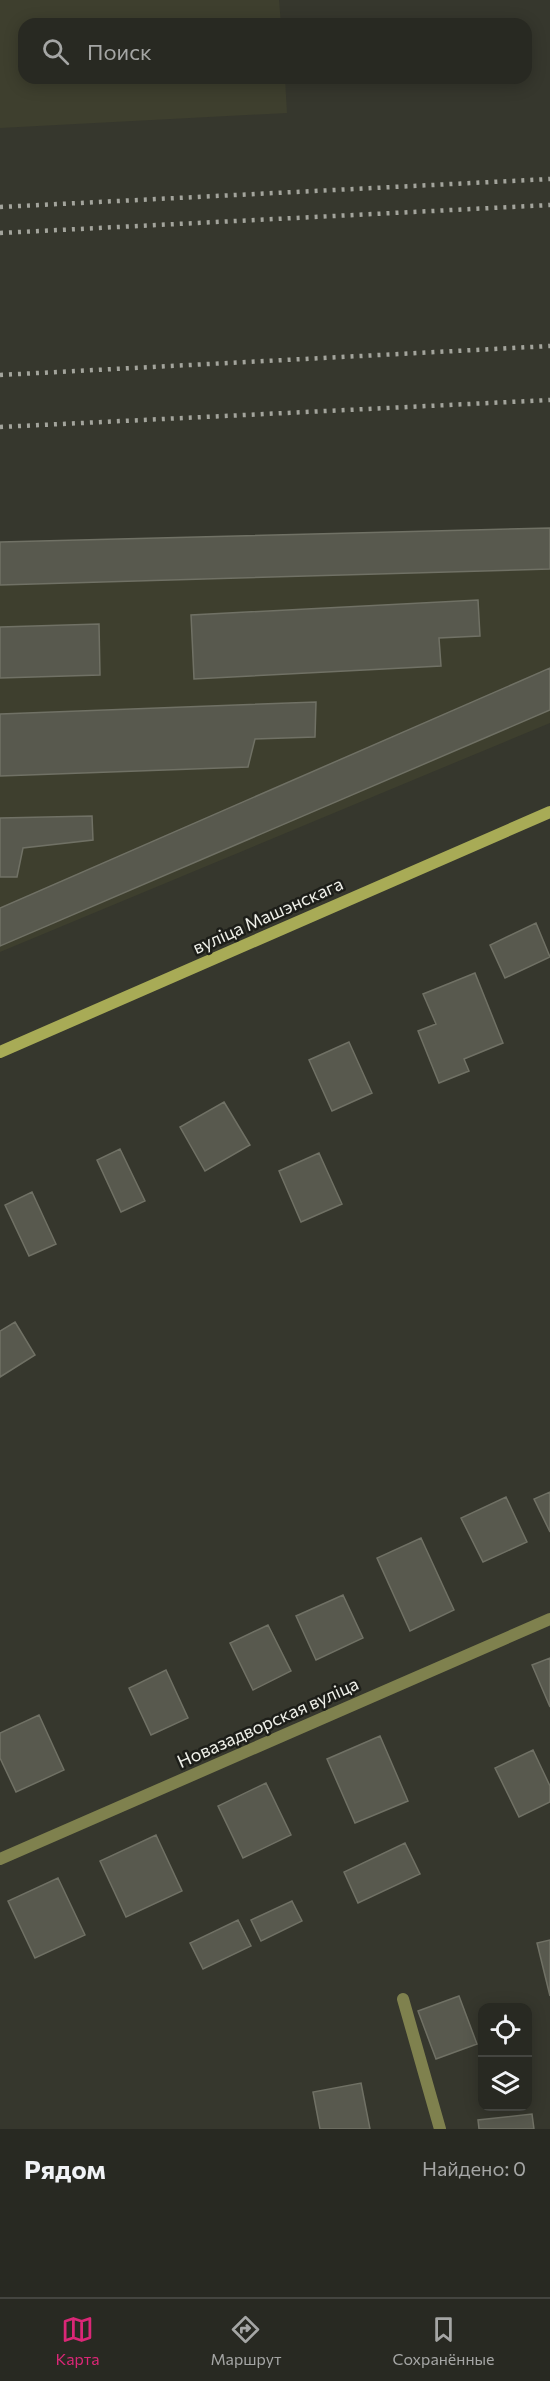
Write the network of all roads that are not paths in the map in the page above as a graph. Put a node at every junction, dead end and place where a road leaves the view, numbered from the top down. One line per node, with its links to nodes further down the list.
1 (550, 812): 2 (main road, вуліца Машэнскага)
2 (0, 1052)
3 (550, 1619): 4 (street, Новазадворская вуліца)
4 (0, 1859)
5 (403, 1999): 6 (street)
6 (440, 2129)

